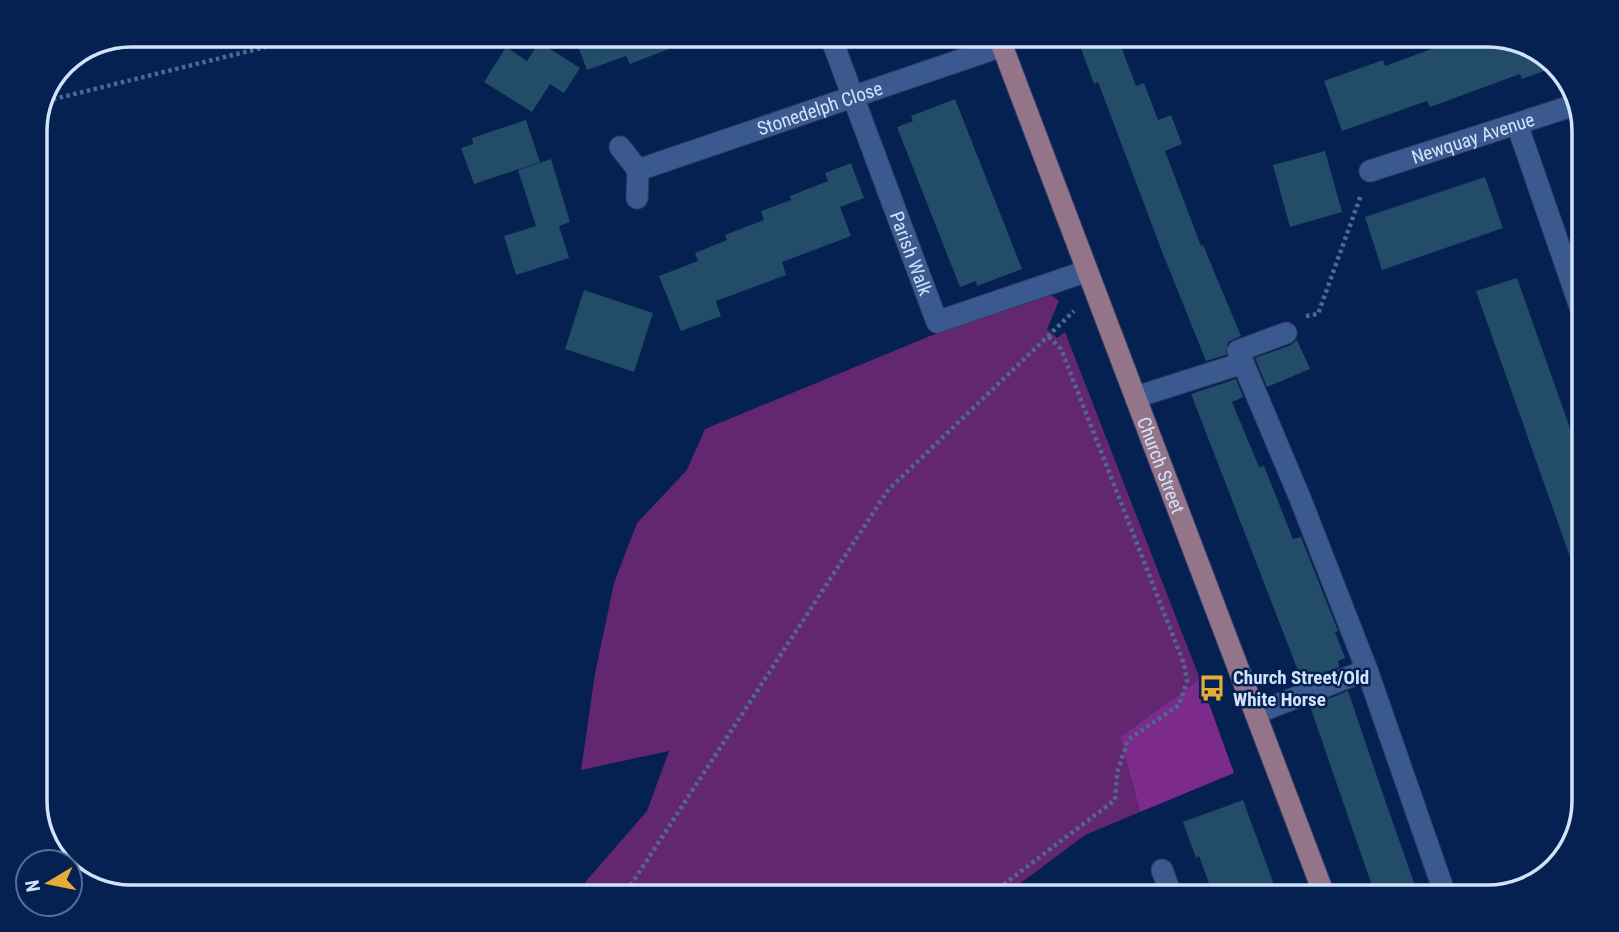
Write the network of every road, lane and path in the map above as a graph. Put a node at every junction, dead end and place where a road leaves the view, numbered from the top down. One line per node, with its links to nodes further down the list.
1 (265, 47): 6 (path)
2 (834, 47): 5 (street, Parish Walk)
3 (984, 47): 5 (street, Stonedelph Close)
4 (1002, 47): 13 (main road, Church Street)
5 (853, 97): 10 (street, Stonedelph Close); 13 (street, Parish Walk)
6 (54, 99)
7 (1568, 107): 8 (street, Newquay Avenue)
8 (1517, 124): 11 (street, Newquay Avenue); 14 (street)
9 (620, 147): 10 (street)
10 (638, 170): 12 (street)
11 (1370, 171): 15 (path)
12 (637, 198)
13 (1087, 271): 17 (main road, Church Street)
14 (1572, 282)
15 (1292, 325): 16 (street)
16 (1243, 363): 17 (street); 18 (street)
17 (1136, 397): 19 (main road, Church Street)
18 (1367, 670): 19 (street); 25 (street)
19 (1256, 713): 24 (main road, Church Street)
20 (1162, 870): 23 (street)
21 (631, 885): 22 (path)
22 (1003, 885)
23 (1168, 885)
24 (1320, 885)
25 (1442, 885)

